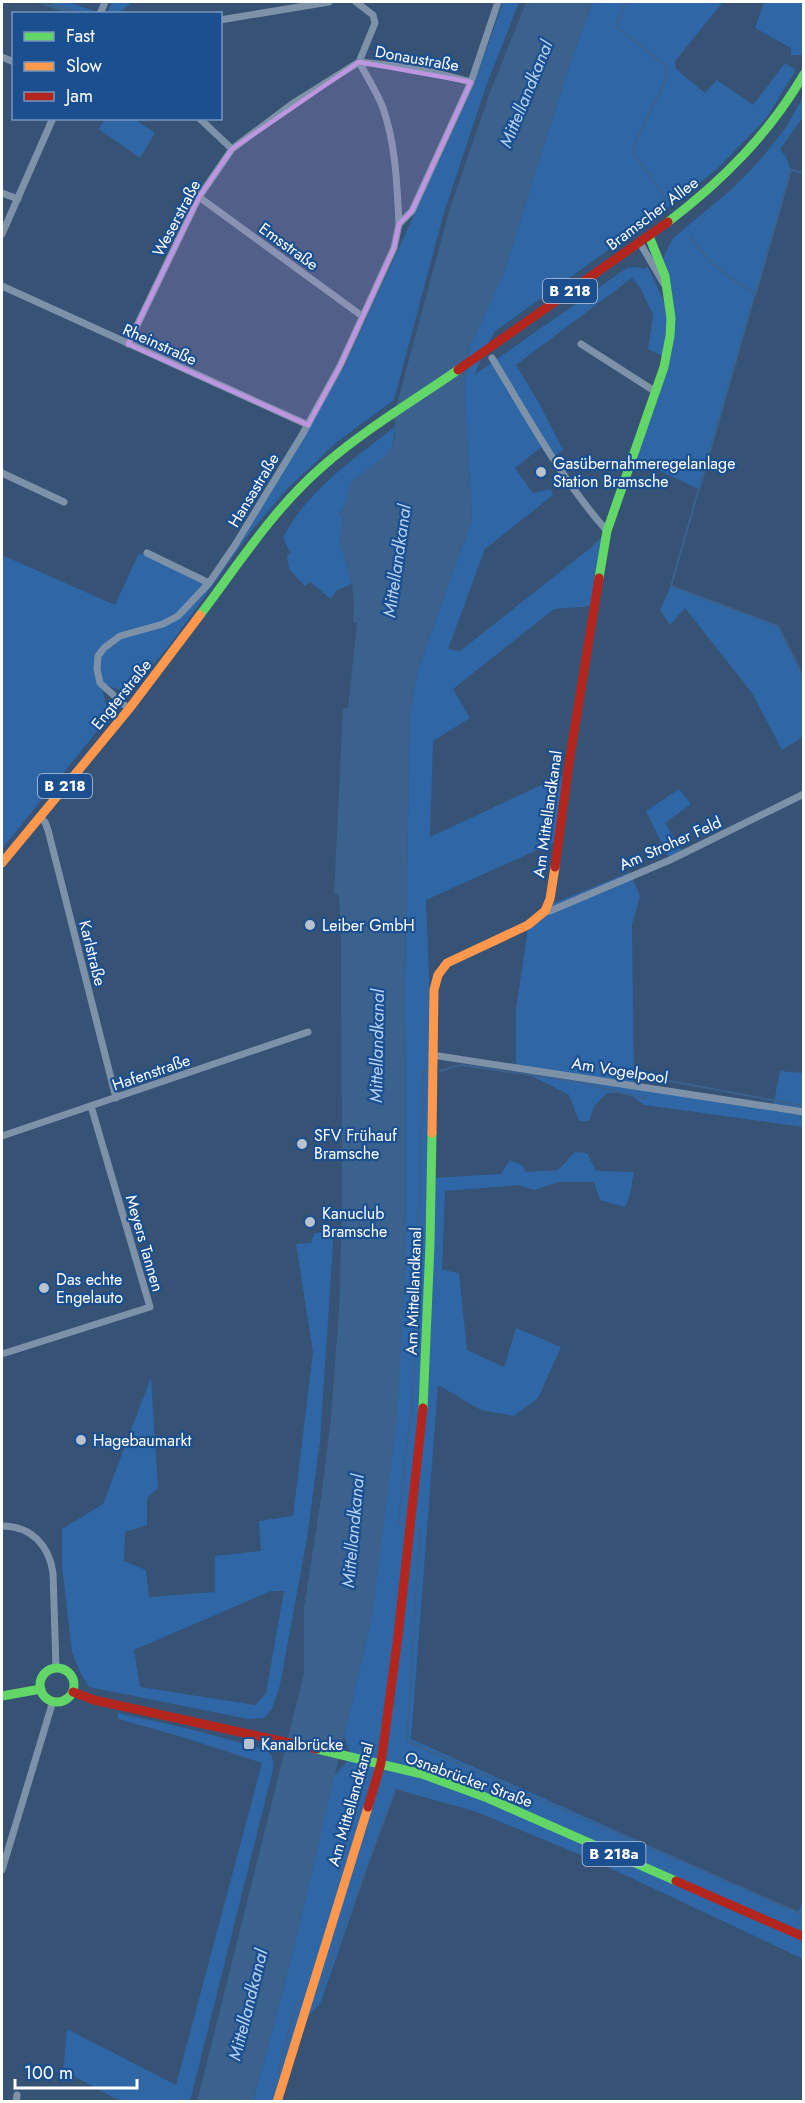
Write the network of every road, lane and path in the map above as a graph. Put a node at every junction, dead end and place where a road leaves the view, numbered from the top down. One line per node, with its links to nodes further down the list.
1 (329, 2): 4 (street)
2 (356, 2): 5 (street)
3 (498, 2): 7 (street, Hansastraße)
4 (222, 20)
5 (359, 62): 7 (street, Donaustraße); 10 (street, Weserstraße); 14 (street, Hansastraße)
6 (804, 74): 16 (main road, Bramscher Allee / B 218)
7 (471, 82): 14 (street, Hansastraße)
8 (52, 120): 13 (street)
9 (201, 120): 10 (street)
10 (232, 149): 12 (street, Weserstraße)
11 (2, 193): 13 (street)
12 (199, 197): 20 (street, Emsstraße); 21 (street, Weserstraße)
13 (18, 199): 15 (street)
14 (399, 224): 20 (street, Hansastraße)
15 (2, 234)
16 (649, 236): 17 (main road, Bramscher Allee / B 218); 19 (main road, Am Mittellandkanal)
17 (640, 243): 19 (street, Am Mittellandkanal); 29 (main road, Bramscher Allee / B 218)
18 (2, 286): 21 (street, Rheinstraße)
19 (668, 290): 24 (main road, Am Mittellandkanal)
20 (363, 316): 25 (street, Hansastraße)
21 (128, 344): 25 (street, Rheinstraße)
22 (581, 344): 24 (street)
23 (492, 358): 28 (street)
24 (656, 392): 28 (main road, Am Mittellandkanal)
25 (308, 424): 31 (street, Hansastraße)
26 (2, 473): 27 (street)
27 (63, 502)
28 (607, 531): 36 (main road, Am Mittellandkanal)
29 (258, 539): 32 (main road, Engterstraße / B 218)
30 (147, 553): 31 (street)
31 (209, 583): 32 (street, Hansastraße)
32 (129, 709): 34 (main road, Engterstraße / B 218)
33 (804, 794): 36 (street, Am Stroher Feld)
34 (39, 817): 35 (main road, Engterstraße / B 218); 39 (street, Karlstraße)
35 (2, 863)
36 (545, 911): 38 (main road, Am Mittellandkanal)
37 (308, 1032): 39 (street, Hafenstraße)
38 (432, 1055): 41 (street, Am Vogelpool); 50 (main road, Am Mittellandkanal)
39 (116, 1098): 40 (street, Hafenstraße)
40 (90, 1106): 42 (street, Hafenstraße); 43 (street, Meyers Tannen)
41 (804, 1112)
42 (2, 1136)
43 (2, 1354)
44 (2, 1526): 45 (street)
45 (56, 1668): 46 (main road); 47 (main road)
46 (41, 1689): 48 (main road); 49 (main road)
47 (73, 1692): 49 (main road); 50 (main road, Osnabrücker Straße / B 218a)
48 (2, 1696)
49 (53, 1701): 51 (street)
50 (381, 1763): 52 (main road, Osnabrücker Straße / B 218a); 53 (main road, Am Mittellandkanal)
51 (2, 1870)
52 (804, 1937)
53 (277, 2102)

